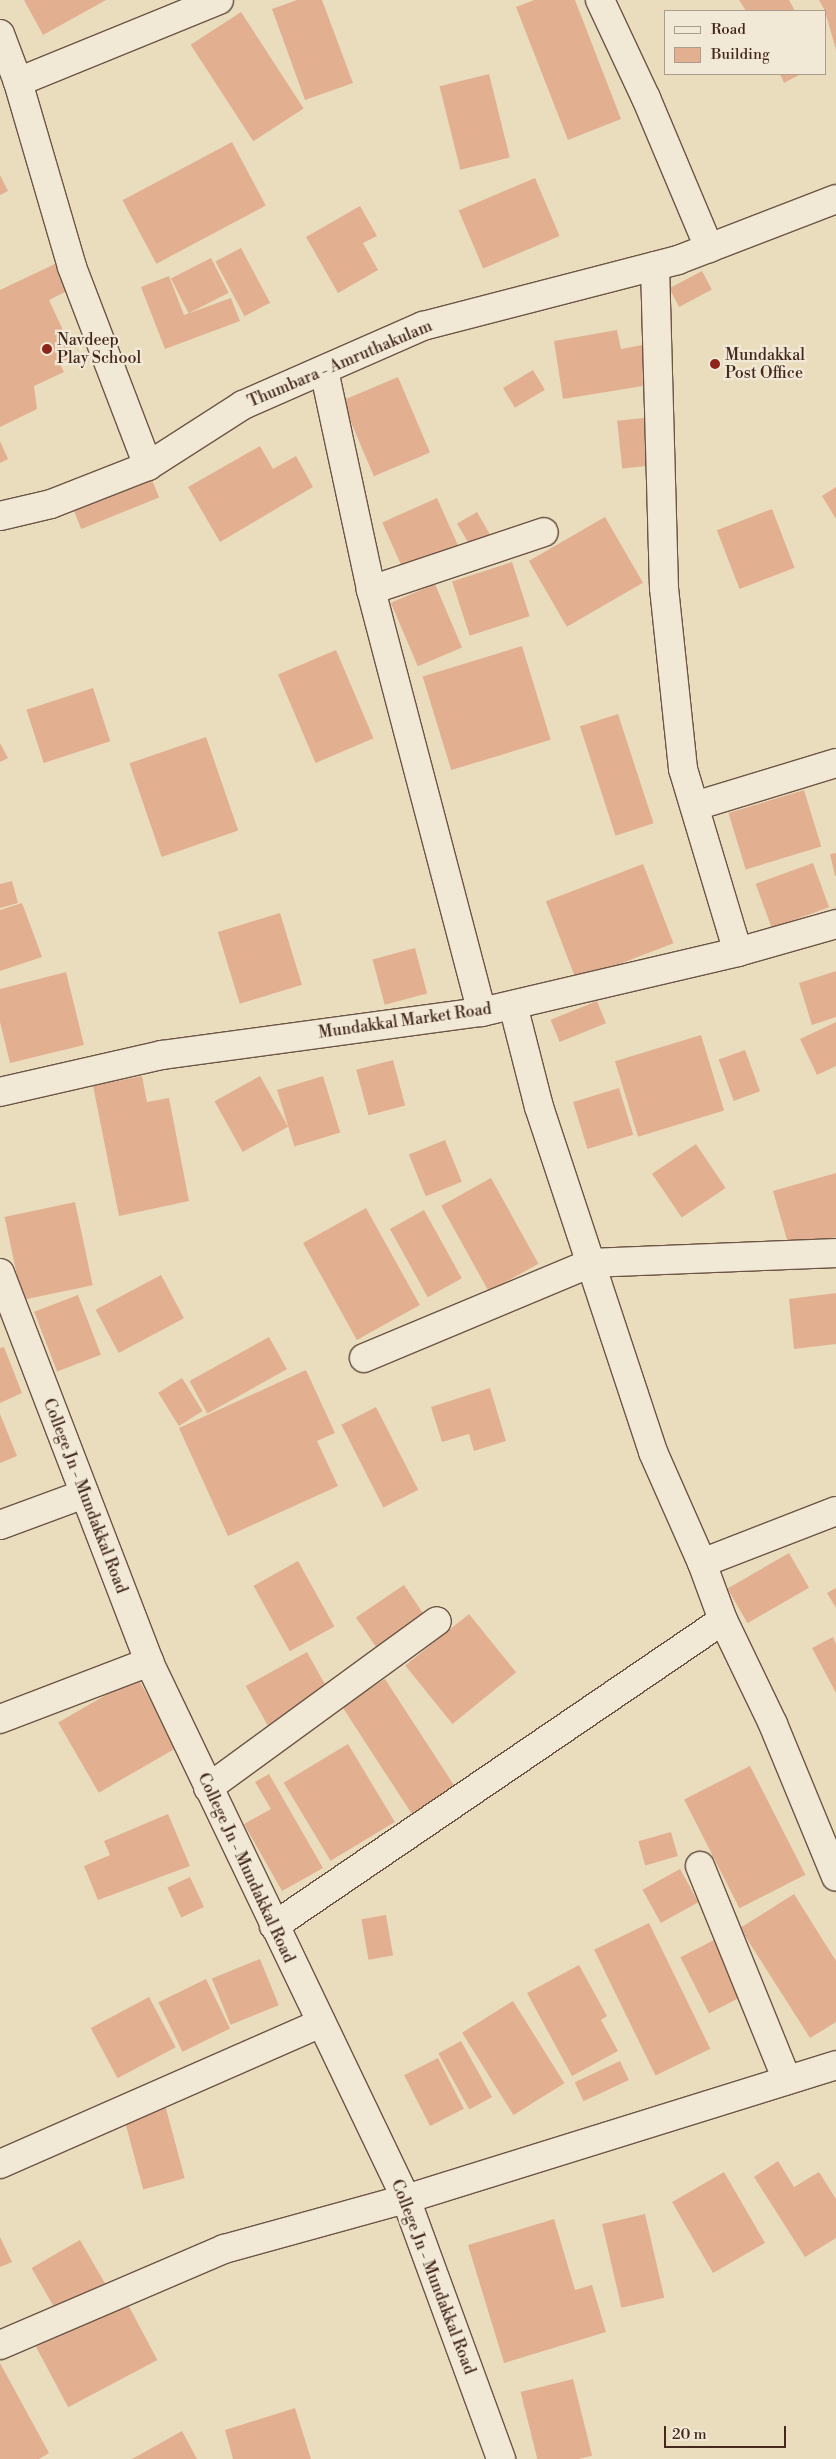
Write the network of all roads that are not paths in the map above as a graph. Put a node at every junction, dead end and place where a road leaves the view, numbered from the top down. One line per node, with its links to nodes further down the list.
1 (219, 0): 4 (street)
2 (600, 0): 6 (street)
3 (0, 34): 4 (street)
4 (18, 82): 9 (street)
5 (836, 199): 6 (street, Thumbara - Amruthakulam)
6 (709, 248): 7 (street, Thumbara - Amruthakulam)
7 (655, 266): 8 (street, Thumbara - Amruthakulam); 14 (street)
8 (324, 370): 9 (street, Thumbara - Amruthakulam); 12 (street)
9 (148, 466): 10 (street, Thumbara - Amruthakulam)
10 (0, 516)
11 (544, 532): 12 (street)
12 (372, 590): 18 (street)
13 (836, 763): 14 (street)
14 (695, 806): 16 (street)
15 (836, 924): 16 (street, Mundakkal Market Road)
16 (738, 952): 17 (street, Mundakkal Market Road)
17 (513, 1005): 18 (street, Mundakkal Market Road); 21 (street)
18 (482, 1012): 19 (street, Mundakkal Market Road)
19 (0, 1092)
20 (836, 1253): 21 (street)
21 (591, 1263): 23 (street); 27 (street)
22 (0, 1273): 24 (street, College Jn - Mundakkal Road)
23 (364, 1358)
24 (84, 1494): 26 (street); 30 (street, College Jn - Mundakkal Road)
25 (836, 1511): 27 (street)
26 (0, 1525)
27 (702, 1563): 29 (street)
28 (437, 1620): 32 (street)
29 (723, 1620): 34 (street); 35 (street)
30 (148, 1662): 31 (street); 32 (street, College Jn - Mundakkal Road)
31 (0, 1719)
32 (208, 1788): 35 (street, College Jn - Mundakkal Road)
33 (700, 1866): 38 (street)
34 (836, 1877)
35 (274, 1926): 36 (street, College Jn - Mundakkal Road)
36 (321, 2024): 39 (street); 40 (street, College Jn - Mundakkal Road)
37 (836, 2065): 38 (street)
38 (787, 2080): 40 (street)
39 (0, 2164)
40 (406, 2199): 41 (street); 42 (street, College Jn - Mundakkal Road)
41 (0, 2345)
42 (501, 2459)

